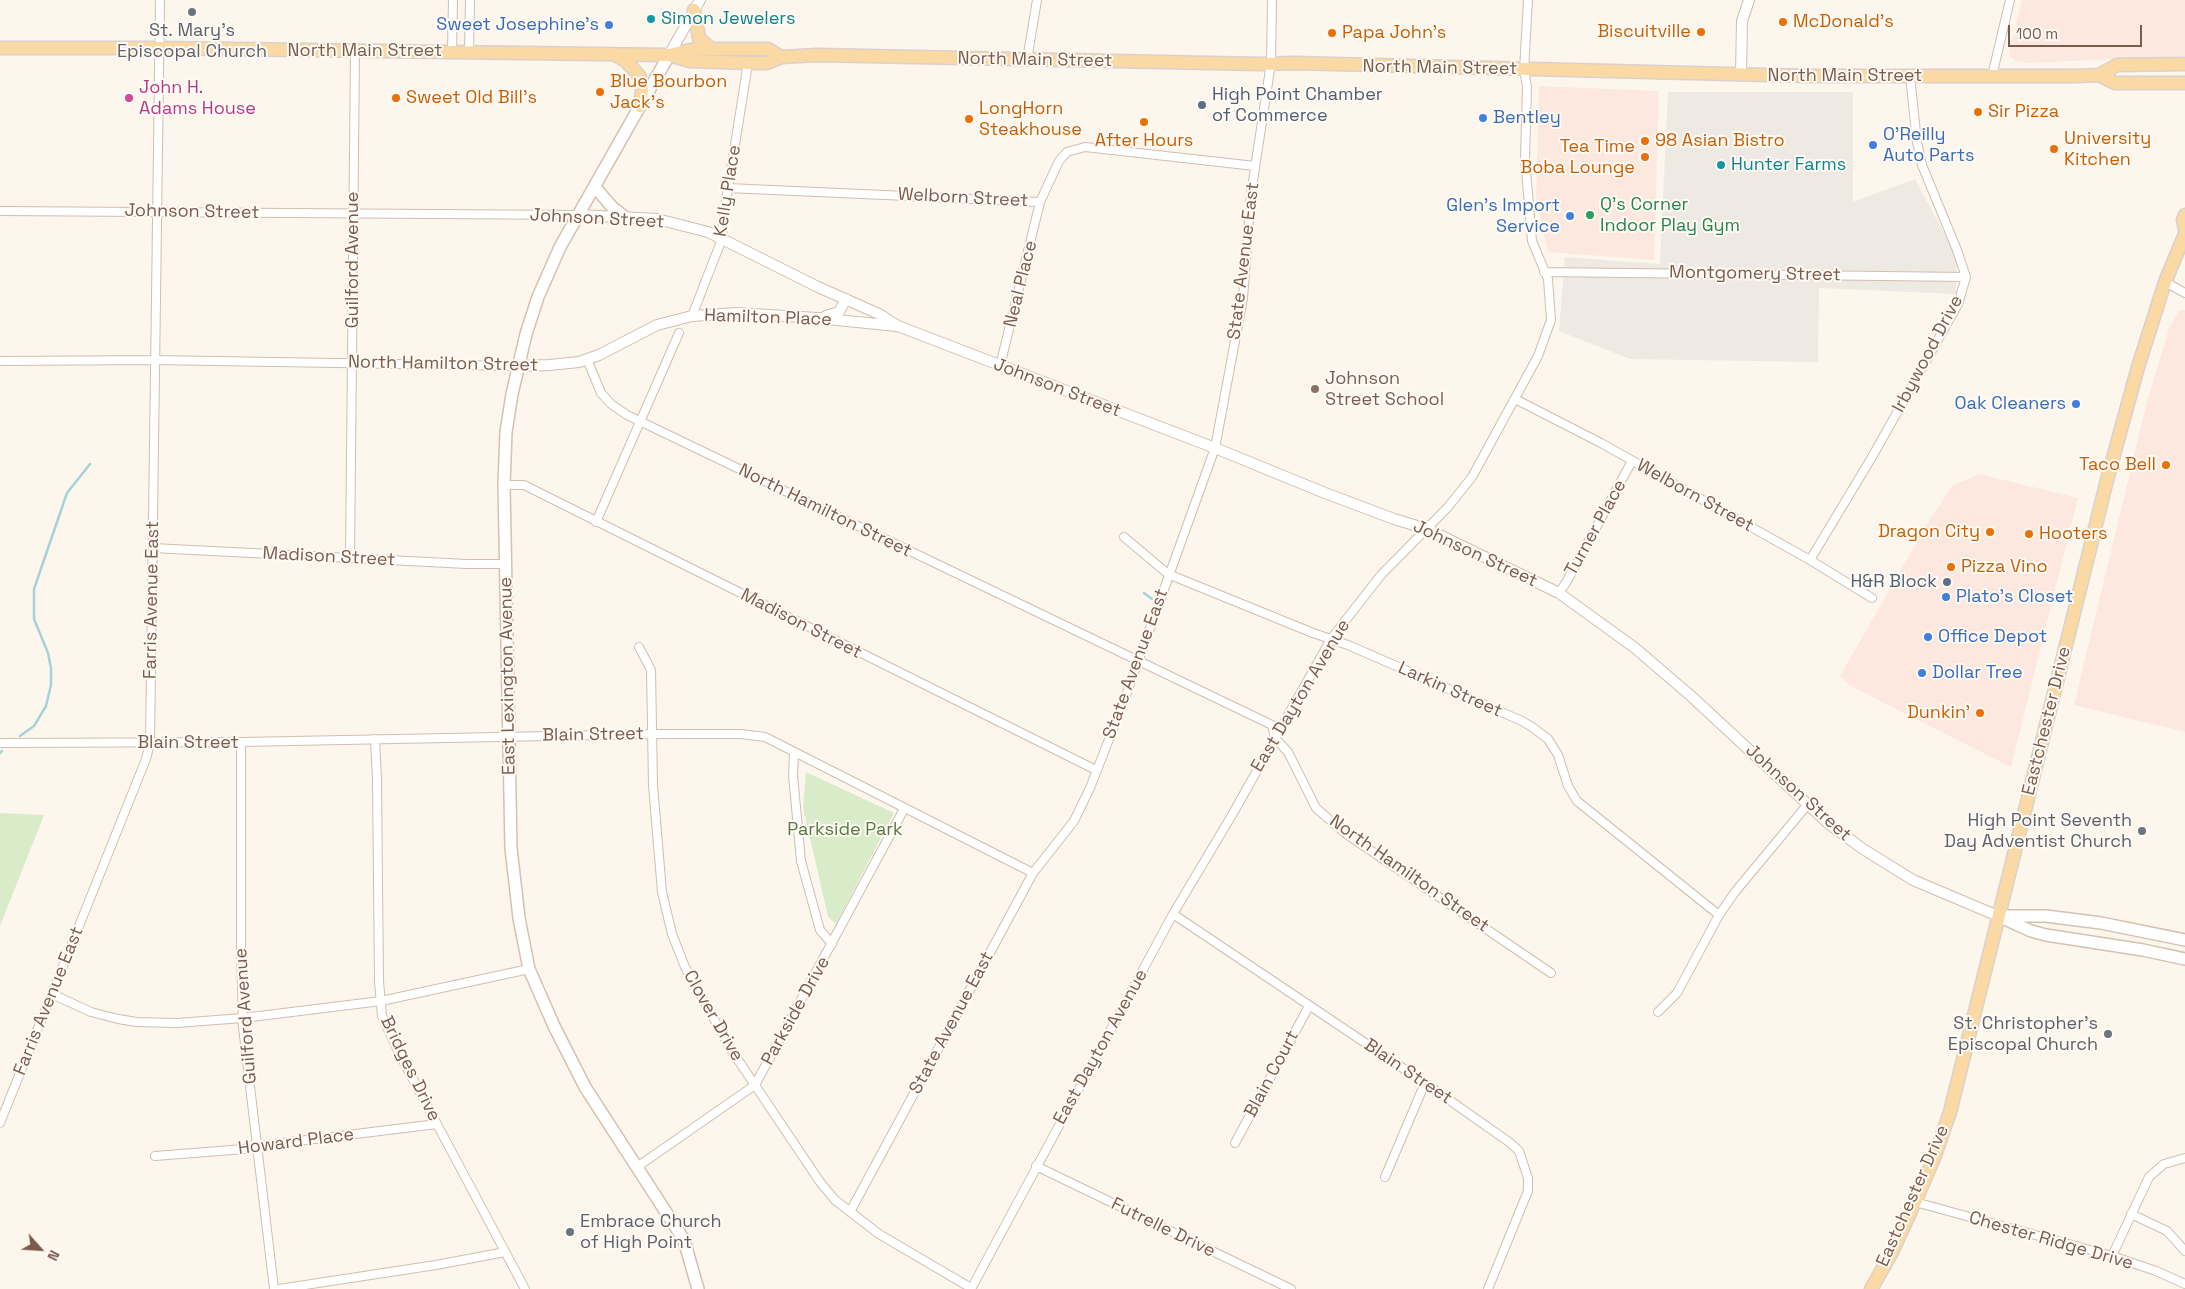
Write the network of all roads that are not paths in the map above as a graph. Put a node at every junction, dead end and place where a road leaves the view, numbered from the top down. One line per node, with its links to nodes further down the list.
1 (160, 0): 11 (street, Farris Avenue East)
2 (453, 0): 13 (street)
3 (470, 0): 14 (street)
4 (1036, 0): 19 (street)
5 (1272, 0): 21 (street, State Avenue East)
6 (1528, 0): 23 (street, East Dayton Avenue)
7 (1749, 0): 24 (street)
8 (2010, 0): 27 (street)
9 (697, 5): 12 (main road); 17 (street)
10 (0, 48): 11 (main road, North Main Street)
11 (158, 48): 15 (main road, North Main Street); 35 (street, Farris Avenue East)
12 (711, 49): 17 (main road, North Main Street); 18 (main road, North Main Street)
13 (452, 51): 14 (main road, North Main Street); 15 (main road, North Main Street)
14 (469, 51): 16 (main road, North Main Street)
15 (355, 52): 36 (street, Guilford Avenue)
16 (611, 53): 17 (main road, North Main Street); 29 (main road)
17 (669, 54): 20 (main road, North Main Street); 29 (main road, East Lexington Avenue)
18 (781, 57): 19 (main road, North Main Street); 20 (main road, North Main Street)
19 (1027, 60): 21 (main road, North Main Street)
20 (748, 62): 32 (street, Kelly Place)
21 (1271, 63): 23 (main road, North Main Street); 30 (street, State Avenue East)
22 (2185, 64): 25 (main road, North Main Street)
23 (1524, 70): 24 (main road, North Main Street); 43 (street, East Dayton Avenue)
24 (1741, 75): 26 (main road, North Main Street)
25 (2099, 75): 27 (main road, North Main Street); 28 (main road, North Main Street)
26 (1910, 76): 27 (main road, North Main Street); 44 (street, Irbywood Drive)
27 (1992, 76)
28 (2185, 83)
29 (640, 106): 31 (main road, East Lexington Avenue)
30 (1255, 166): 33 (street, Welborn Street); 60 (street, State Avenue East)
31 (595, 187): 37 (main road, East Lexington Avenue); 39 (main road)
32 (728, 188): 33 (street, Welborn Street); 42 (street, Kelly Place)
33 (1040, 202): 57 (street, Neal Place)
34 (0, 211): 35 (street, Johnson Street)
35 (156, 212): 36 (street, Johnson Street); 53 (street, Farris Avenue East)
36 (354, 214): 37 (street, Johnson Street); 55 (street, Guilford Avenue)
37 (579, 215): 39 (street, Johnson Street); 56 (main road, East Lexington Avenue)
38 (2185, 215): 40 (main road)
39 (626, 218): 42 (street, Johnson Street)
40 (2185, 229)
41 (2185, 234): 45 (main road, Eastchester Drive)
42 (722, 239): 47 (street, Johnson Street); 48 (street, Kelly Place)
43 (1544, 272): 44 (street, Montgomery Street); 58 (street, East Dayton Avenue)
44 (1966, 277): 68 (street, Irbywood Drive)
45 (2165, 282): 46 (street); 90 (main road, Eastchester Drive)
46 (2185, 293)
47 (846, 299): 49 (street); 50 (street, Johnson Street)
48 (692, 316): 49 (street, Hamilton Place); 52 (street, Hamilton Place)
49 (817, 318): 50 (street, Hamilton Place)
50 (898, 326): 57 (street, Johnson Street)
51 (680, 333): 59 (street)
52 (587, 359): 56 (street, North Hamilton Street); 59 (street, North Hamilton Street)
53 (154, 360): 54 (street, North Hamilton Street); 55 (street, North Hamilton Street); 66 (street, Farris Avenue East)
54 (0, 361)
55 (353, 362): 56 (street, North Hamilton Street); 67 (street, Guilford Avenue)
56 (518, 366): 62 (main road, East Lexington Avenue)
57 (1000, 366): 60 (street, Johnson Street)
58 (1515, 399): 61 (street, Welborn Street); 64 (street, East Dayton Avenue)
59 (640, 422): 63 (street); 75 (street, North Hamilton Street)
60 (1215, 448): 64 (street, Johnson Street); 70 (street, State Avenue East)
61 (1632, 461): 68 (street, Welborn Street); 71 (street, Turner Place)
62 (504, 485): 63 (street, Madison Street); 69 (main road, East Lexington Avenue)
63 (596, 522): 84 (street, Madison Street)
64 (1427, 529): 71 (street, Johnson Street); 73 (street, East Dayton Avenue)
65 (1124, 537): 70 (street, Larkin Street)
66 (153, 548): 67 (street, Madison Street); 82 (street, Farris Avenue East)
67 (350, 558): 69 (street, Madison Street)
68 (1810, 560): 72 (street, Welborn Street)
69 (505, 564): 77 (main road, East Lexington Avenue)
70 (1168, 574): 73 (street, Larkin Street); 75 (street, State Avenue East)
71 (1559, 593): 85 (street, Johnson Street)
72 (1872, 598)
73 (1331, 639): 79 (street, East Dayton Avenue); 89 (street, Larkin Street)
74 (640, 647): 76 (street, Clover Drive)
75 (1137, 661): 79 (street, North Hamilton Street); 84 (street, State Avenue East)
76 (653, 734): 77 (street, Blain Street); 83 (street, Blain Street); 102 (street, Clover Drive)
77 (509, 736): 78 (street, Blain Street); 94 (main road, East Lexington Avenue)
78 (375, 738): 80 (street, Blain Street); 97 (street, Bridges Drive)
79 (1275, 738): 88 (street, East Dayton Avenue); 95 (street, North Hamilton Street)
80 (241, 742): 82 (street, Blain Street); 100 (street, Guilford Avenue)
81 (0, 743): 82 (street, Blain Street)
82 (150, 743): 96 (street, Farris Avenue East)
83 (794, 753): 86 (street, Blain Street); 92 (street)
84 (1096, 770): 87 (street, State Avenue East)
85 (1808, 804): 89 (street); 90 (street, Johnson Street)
86 (904, 809): 87 (street, Blain Street); 92 (street, Parkside Drive)
87 (1033, 873): 113 (street, State Avenue East)
88 (1173, 914): 98 (street, Blain Street); 109 (street, East Dayton Avenue)
89 (1719, 915): 99 (street)
90 (1998, 916): 91 (main road, Johnson Street); 93 (main road, Johnson Street); 112 (main road, Eastchester Drive)
91 (2185, 940)
92 (832, 944): 102 (street, Parkside Drive)
93 (2185, 959)
94 (529, 970): 97 (street); 110 (main road, East Lexington Avenue)
95 (1552, 973)
96 (52, 994): 100 (street); 103 (street, Farris Avenue East)
97 (380, 1001): 100 (street); 104 (street, Bridges Drive)
98 (1309, 1006): 101 (street, Blain Street); 105 (street, Blain Court)
99 (1658, 1012)
100 (243, 1018): 106 (street, Guilford Avenue)
101 (1425, 1083): 111 (street); 125 (street, Blain Street)
102 (755, 1085): 110 (street, Parkside Drive); 113 (street, Clover Drive)
103 (0, 1123)
104 (437, 1124): 106 (street, Howard Place); 116 (street, Bridges Drive)
105 (1235, 1143)
106 (257, 1148): 107 (street, Howard Place); 120 (street, Guilford Avenue)
107 (155, 1156)
108 (2185, 1158): 114 (street)
109 (1036, 1166): 119 (street, East Dayton Avenue); 124 (street, Futrelle Drive)
110 (636, 1167): 123 (main road, East Lexington Avenue)
111 (1385, 1177)
112 (1915, 1202): 117 (street, Chester Ridge Drive); 126 (main road, Eastchester Drive)
113 (850, 1212): 119 (street, Clover Drive)
114 (2131, 1214): 115 (street); 117 (street)
115 (2185, 1250)
116 (505, 1252): 121 (street); 122 (street, Bridges Drive)
117 (2112, 1256): 118 (street, Chester Ridge Drive)
118 (2185, 1284)
119 (971, 1288)
120 (274, 1289)
121 (279, 1289)
122 (525, 1289)
123 (698, 1289)
124 (1291, 1289)
125 (1488, 1289)
126 (1871, 1289)

